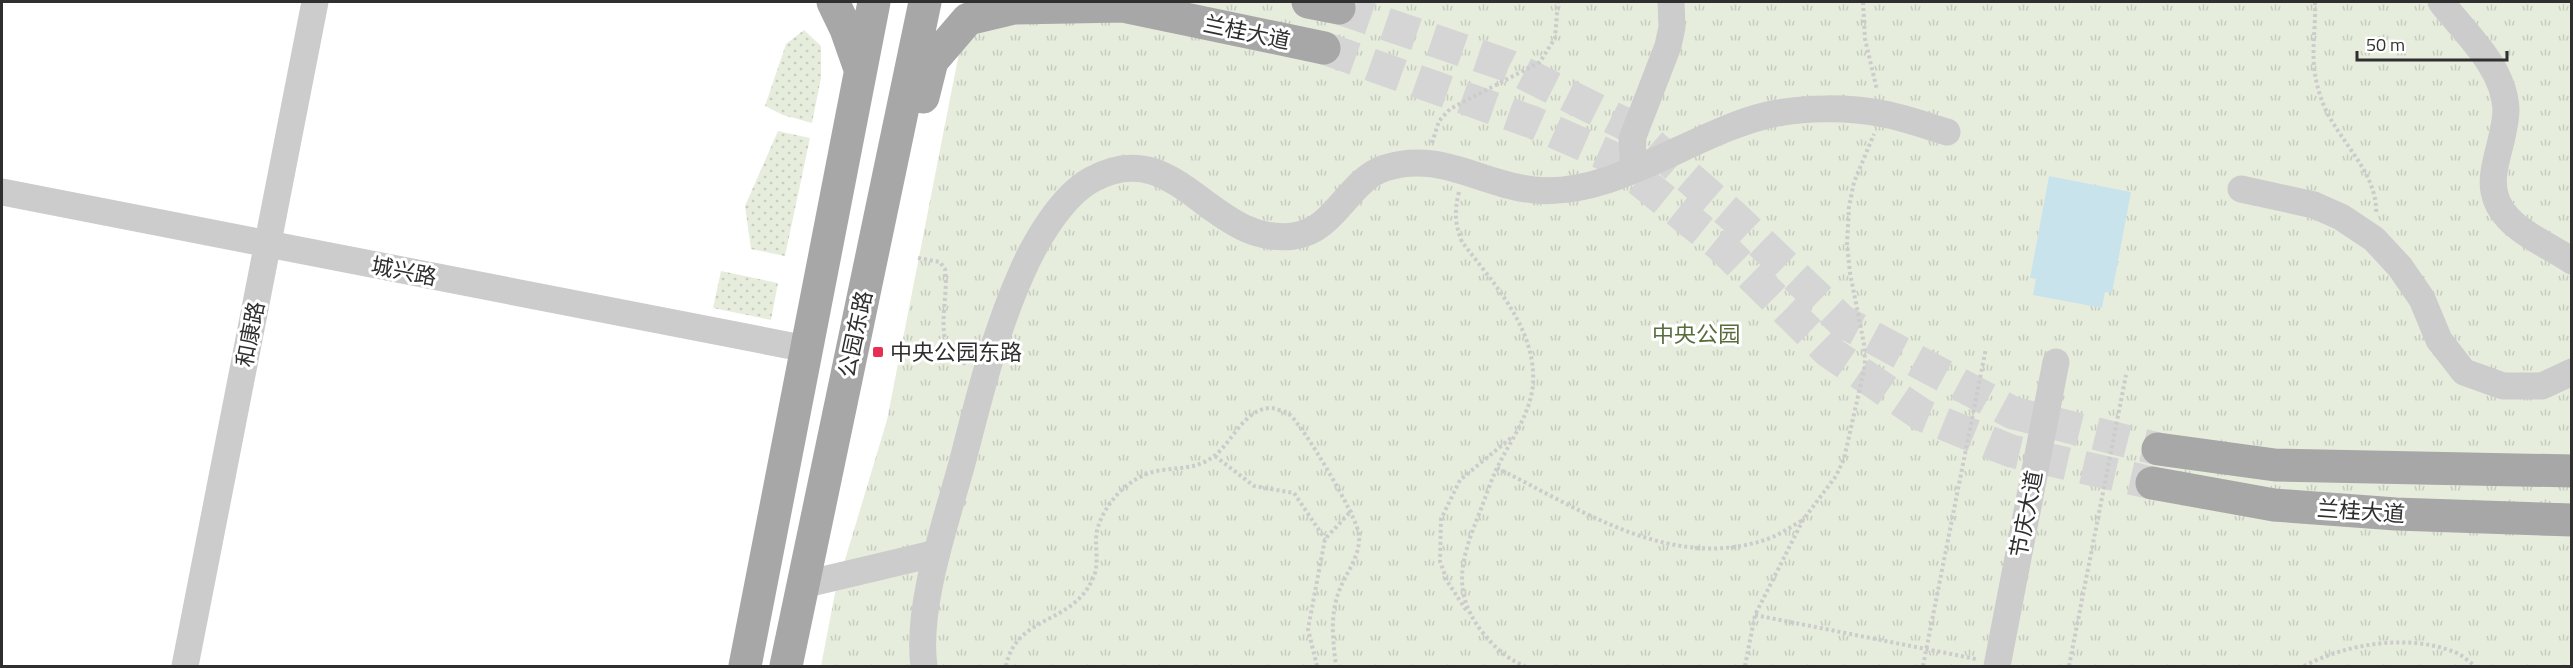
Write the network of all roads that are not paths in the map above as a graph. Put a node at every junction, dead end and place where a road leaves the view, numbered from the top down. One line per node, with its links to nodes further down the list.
1 (315, 2): 15 (street, 和康路)
2 (833, 2): 9 (main road)
3 (874, 2): 9 (main road, 公园东路)
4 (925, 2): 14 (main road, 公园东路)
5 (1671, 2): 11 (street)
6 (2441, 2): 16 (street)
7 (1112, 4): 8 (main road, 兰桂大道); 14 (main road, 兰桂大道)
8 (1324, 48)
9 (861, 72): 17 (main road, 公园东路)
10 (1947, 132): 11 (street)
11 (1634, 169): 24 (street)
12 (2241, 189): 19 (street)
13 (2, 192): 15 (street, 城兴路)
14 (874, 239): 25 (main road, 公园东路)
15 (267, 244): 17 (street, 城兴路); 27 (street, 和康路)
16 (2571, 261)
17 (807, 349): 28 (main road, 公园东路)
18 (2056, 362): 26 (street, 节庆大道)
19 (2571, 372)
20 (2158, 448): 21 (main road, 兰桂大道)
21 (2567, 474)
22 (2152, 483): 23 (main road, 兰桂大道)
23 (2567, 521)
24 (938, 553): 25 (street); 30 (street)
25 (802, 585): 29 (main road, 公园东路)
26 (1997, 665)
27 (185, 666)
28 (745, 666)
29 (786, 666)
30 (924, 666)

